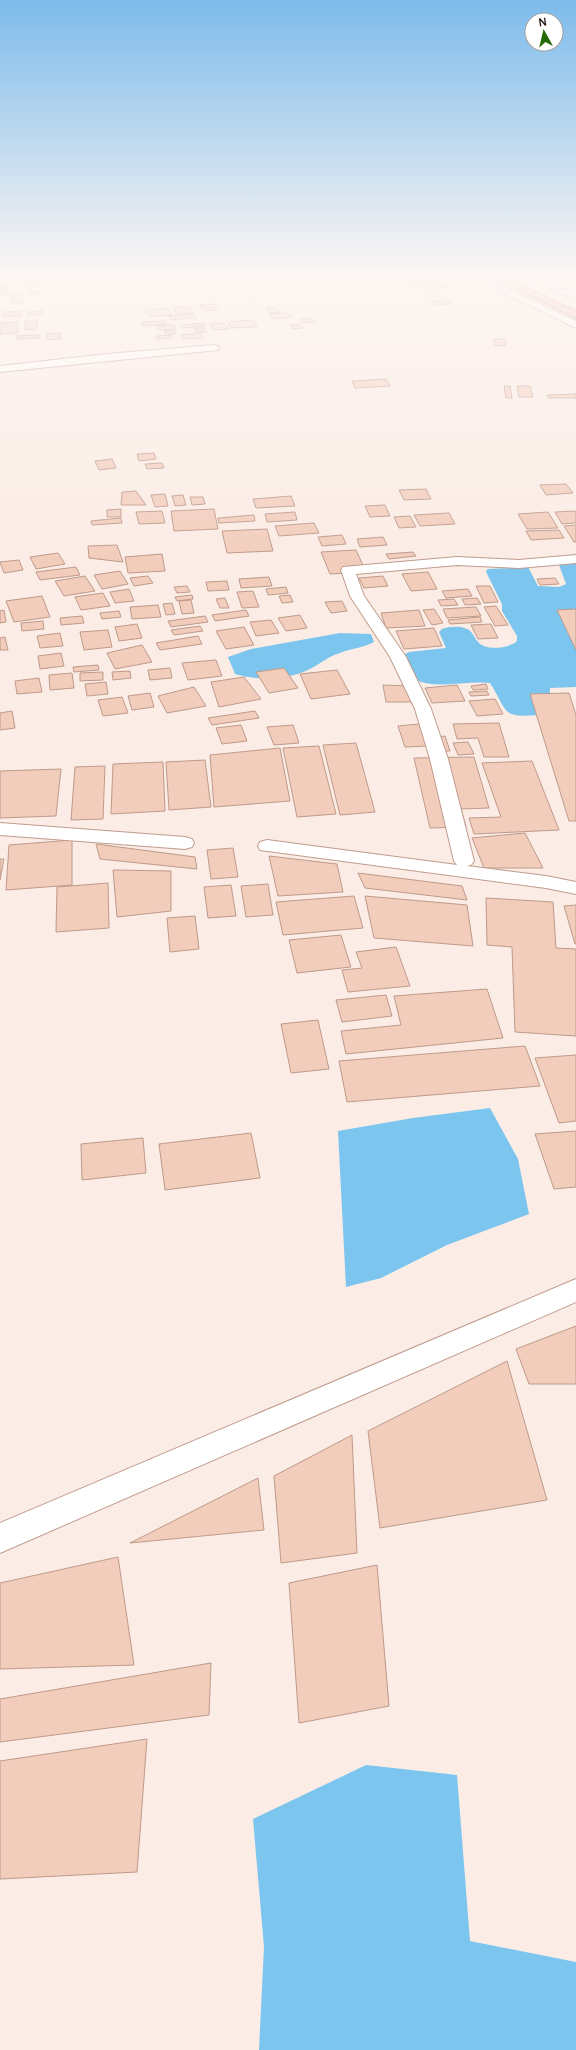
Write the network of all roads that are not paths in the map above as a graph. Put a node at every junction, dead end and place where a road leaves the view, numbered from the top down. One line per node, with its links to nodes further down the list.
1 (21, 367): 2 (street)
2 (0, 369)
3 (576, 560): 7 (street)
4 (0, 829): 5 (street)
5 (185, 843)
6 (267, 846): 8 (street)
7 (464, 861)
8 (576, 888)
9 (576, 1290): 10 (street)
10 (0, 1538)

